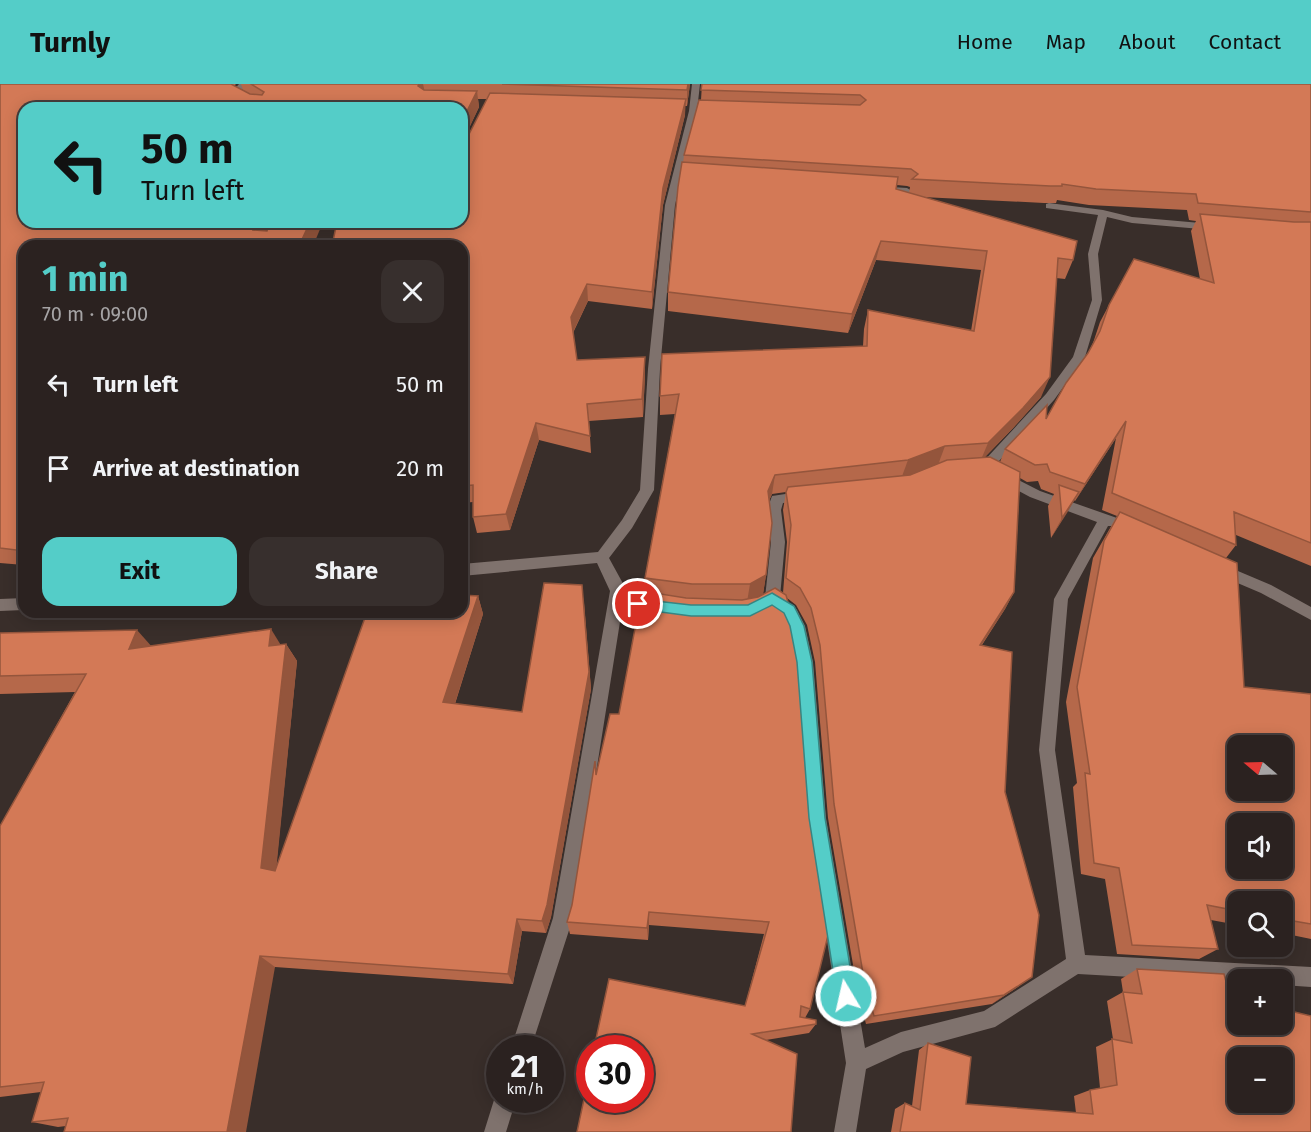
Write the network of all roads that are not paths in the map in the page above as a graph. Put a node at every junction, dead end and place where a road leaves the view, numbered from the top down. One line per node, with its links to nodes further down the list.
1 (244, 84): 3 (street)
2 (696, 84): 14 (street)
3 (252, 102)
4 (866, 188): 5 (street)
5 (907, 191)
6 (1049, 206): 7 (street)
7 (1103, 213): 8 (street); 9 (street)
8 (1225, 229)
9 (985, 468): 10 (street); 12 (street)
10 (962, 470)
11 (819, 494): 25 (street)
12 (1105, 519): 13 (street); 22 (street)
13 (1126, 528)
14 (602, 557): 16 (street); 17 (street)
15 (1201, 561): 21 (street)
16 (468, 569)
17 (617, 592): 20 (street); 24 (street)
18 (18, 604): 19 (street)
19 (0, 605)
20 (670, 608)
21 (1311, 614)
22 (1076, 964): 23 (street); 25 (street)
23 (1311, 977)
24 (525, 1035)
25 (857, 1063): 28 (street)
26 (501, 1113): 27 (street)
27 (495, 1132)
28 (845, 1132)

